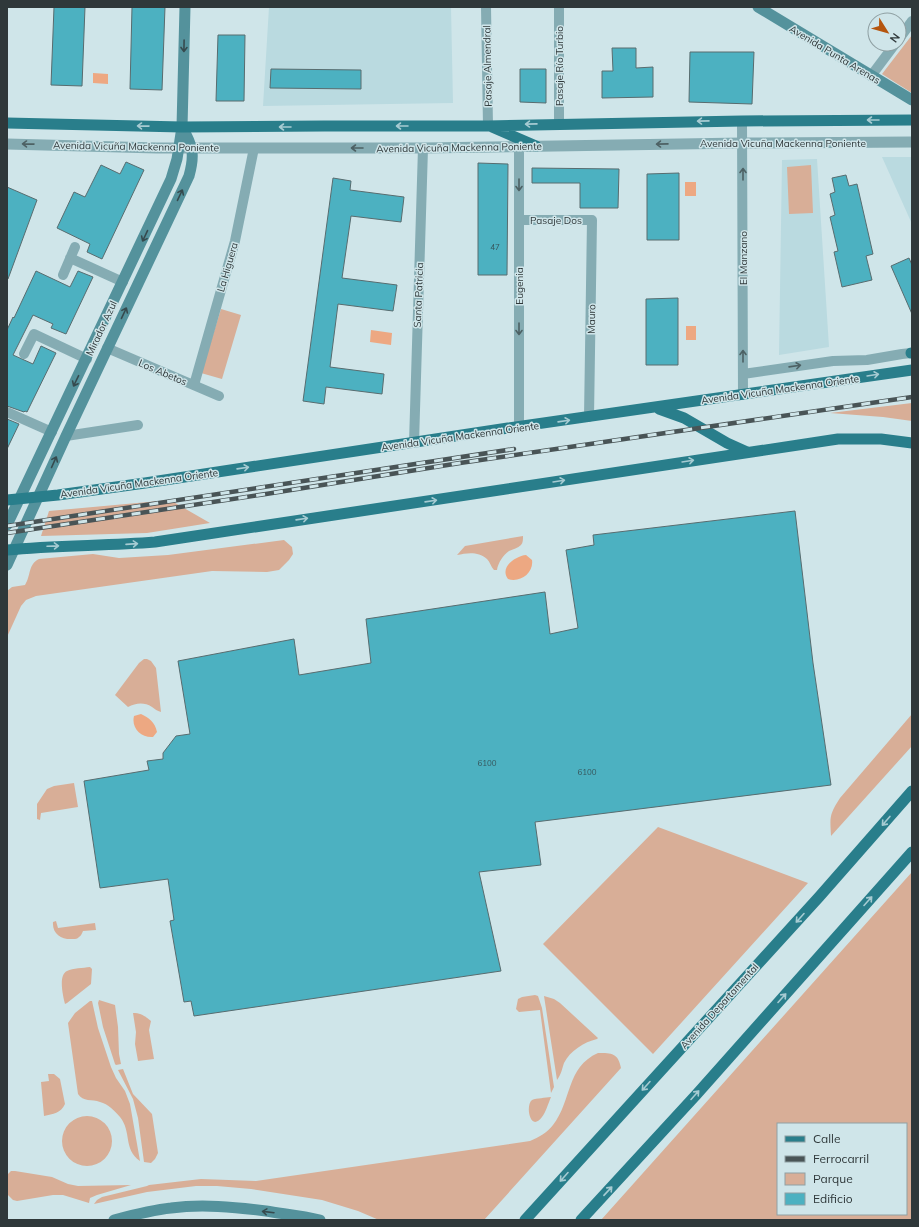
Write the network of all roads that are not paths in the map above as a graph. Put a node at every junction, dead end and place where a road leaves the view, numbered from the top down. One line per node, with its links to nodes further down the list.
1 (185, 7): 13 (main road, Mirador Azul, one-way to 13)
2 (486, 7): 12 (street, Pasaje Almendral)
3 (559, 7): 11 (street, Pasaje Río Turbio)
4 (758, 7): 6 (main road, Avenida Punta Arenas)
5 (889, 52): 6 (street)
6 (871, 76): 7 (main road, Avenida Punta Arenas)
7 (912, 100)
8 (912, 120): 9 (main road, Avenida Vicuña Mackenna Poniente, one-way to 9)
9 (742, 121): 11 (main road, Avenida Vicuña Mackenna Poniente, one-way to 11); 15 (street, El Manzano)
10 (7, 123): 13 (main road, Avenida Vicuña Mackenna Poniente, one-way to 10)
11 (559, 124): 12 (main road, Avenida Vicuña Mackenna Poniente, one-way to 12)
12 (488, 126): 13 (main road, Avenida Vicuña Mackenna Poniente, one-way to 13); 18 (main road)
13 (182, 127): 19 (main road, Mirador Azul); 20 (main road, Mirador Azul)
14 (912, 142): 15 (street, Avenida Vicuña Mackenna Poniente)
15 (743, 143): 18 (street, Avenida Vicuña Mackenna Poniente, one-way to 18); 34 (street, El Manzano, one-way to 15)
16 (7, 144): 20 (street, Avenida Vicuña Mackenna Poniente, one-way to 16)
17 (519, 146): 18 (street, Avenida Vicuña Mackenna Poniente); 22 (street, Avenida Vicuña Mackenna Poniente); 23 (street, Eugenia, one-way to 23)
18 (536, 146)
19 (192, 147): 20 (street, Avenida Vicuña Mackenna Poniente); 21 (street, Avenida Vicuña Mackenna Poniente); 29 (main road, Mirador Azul, one-way to 19)
20 (179, 148): 28 (main road, Mirador Azul, one-way to 28)
21 (254, 148): 22 (street, Avenida Vicuña Mackenna Poniente, one-way to 21); 35 (street, La Higuera)
22 (423, 148): 46 (street, Santa Patricia)
23 (518, 220): 24 (street, Pasaje Dos); 42 (street, Eugenia, one-way to 42)
24 (592, 220): 40 (street, Mauro)
25 (75, 247): 26 (street)
26 (70, 258): 27 (street); 28 (street)
27 (63, 275)
28 (123, 282): 32 (main road, Mirador Azul)
29 (107, 348): 35 (street, Los Abetos); 44 (main road, Mirador Azul)
30 (912, 353): 34 (street, Avenida Vicuña Mackenna Oriente, one-way to 30)
31 (24, 354): 32 (street)
32 (87, 359): 43 (main road, Mirador Azul, one-way to 43)
33 (912, 370): 36 (main road, Avenida Vicuña Mackenna Oriente, one-way to 33)
34 (743, 374): 36 (street, El Manzano)
35 (194, 385): 37 (street, Los Abetos)
36 (743, 395): 38 (main road, Avenida Vicuña Mackenna Oriente)
37 (219, 396)
38 (654, 408): 40 (main road, Avenida Vicuña Mackenna Oriente); 47 (main road)
39 (7, 412): 43 (street)
40 (589, 417): 42 (main road, Avenida Vicuña Mackenna Oriente, one-way to 40)
41 (138, 425): 44 (street)
42 (519, 427): 46 (main road, Avenida Vicuña Mackenna Oriente)
43 (52, 432): 49 (main road, Mirador Azul)
44 (66, 436): 48 (main road, Mirador Azul, one-way to 44)
45 (912, 442): 47 (main road)
46 (414, 443): 48 (main road, Avenida Vicuña Mackenna Oriente, one-way to 46)
47 (747, 452): 52 (main road, one-way to 47)
48 (38, 497): 49 (main road, Avenida Vicuña Mackenna Oriente); 52 (main road, Mirador Azul)
49 (20, 499): 50 (main road, Avenida Vicuña Mackenna Oriente); 51 (main road, Mirador Azul)
50 (7, 500)
51 (7, 525)
52 (10, 549): 53 (main road, Mirador Azul)
53 (7, 565)
54 (912, 792): 58 (main road, Avenida Departamental, one-way to 58)
55 (912, 852): 59 (main road, one-way to 55)
56 (114, 1220): 57 (main road, one-way to 56)
57 (320, 1220)
58 (525, 1220)
59 (581, 1220)

